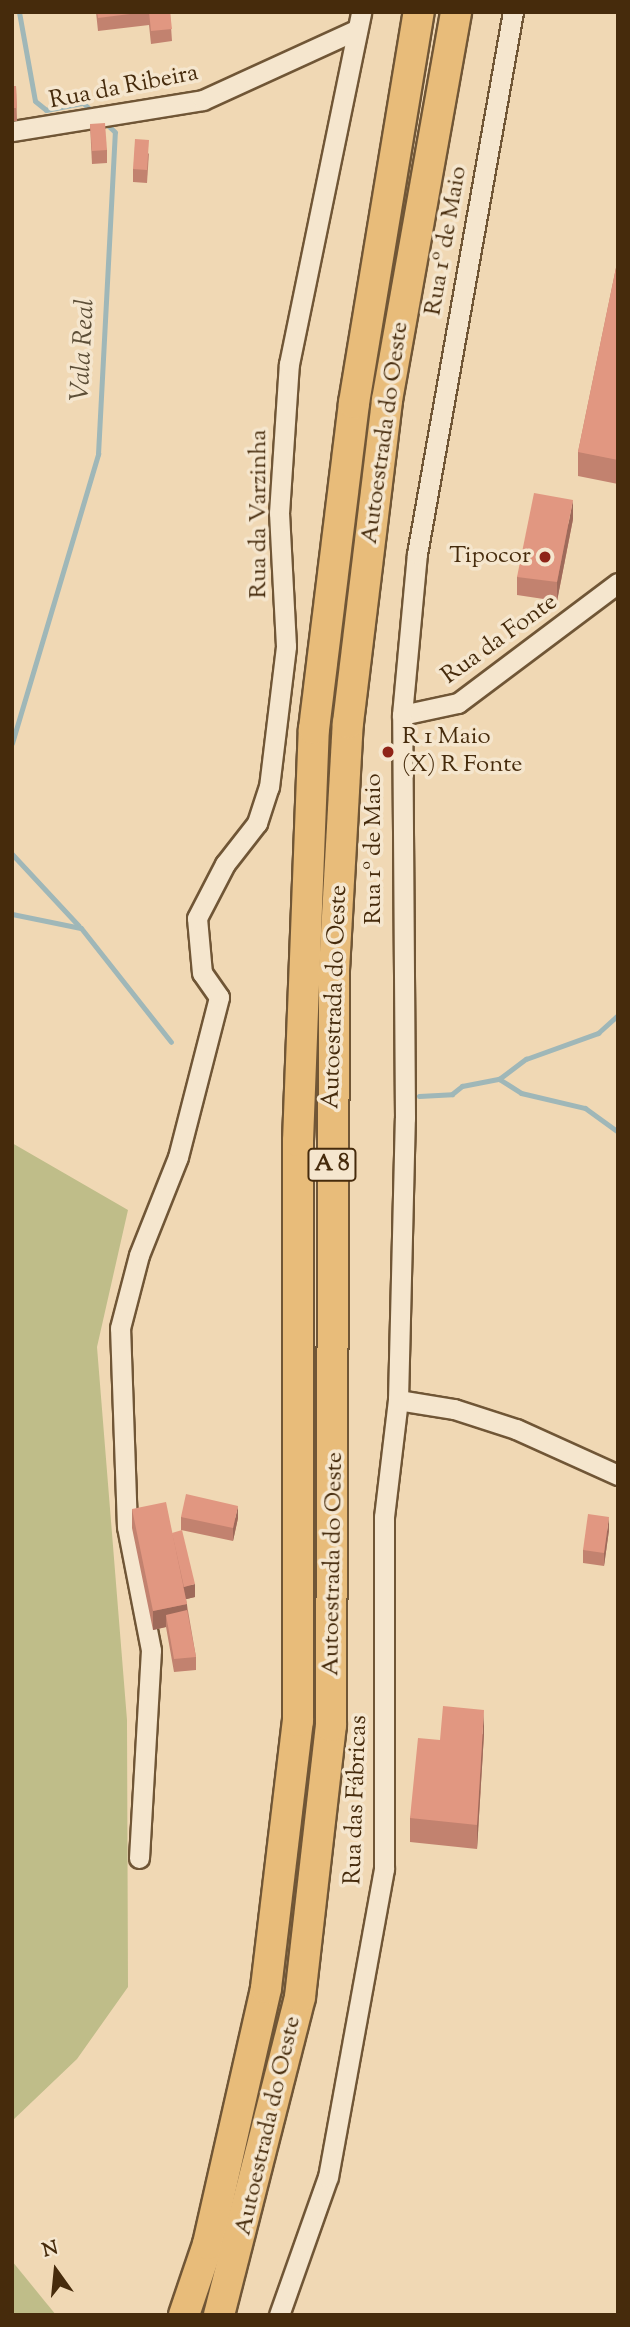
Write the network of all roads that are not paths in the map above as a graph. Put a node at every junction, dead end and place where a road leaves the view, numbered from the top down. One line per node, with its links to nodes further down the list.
1 (419, 12): 11 (highway, Autoestrada do Oeste / A 8)
2 (456, 12): 12 (highway, Autoestrada do Oeste / A 8)
3 (513, 12): 7 (street, Rua 1º de Maio)
4 (358, 21): 5 (street, Rua da Ribeira); 10 (street, Rua da Varzinha)
5 (12, 131)
6 (618, 583): 7 (street, Rua da Fonte)
7 (402, 715): 8 (street, Rua 1º de Maio)
8 (398, 1400): 9 (street); 13 (street, Rua das Fábricas)
9 (618, 1475)
10 (139, 1858)
11 (184, 2315)
12 (219, 2315)
13 (279, 2315)

